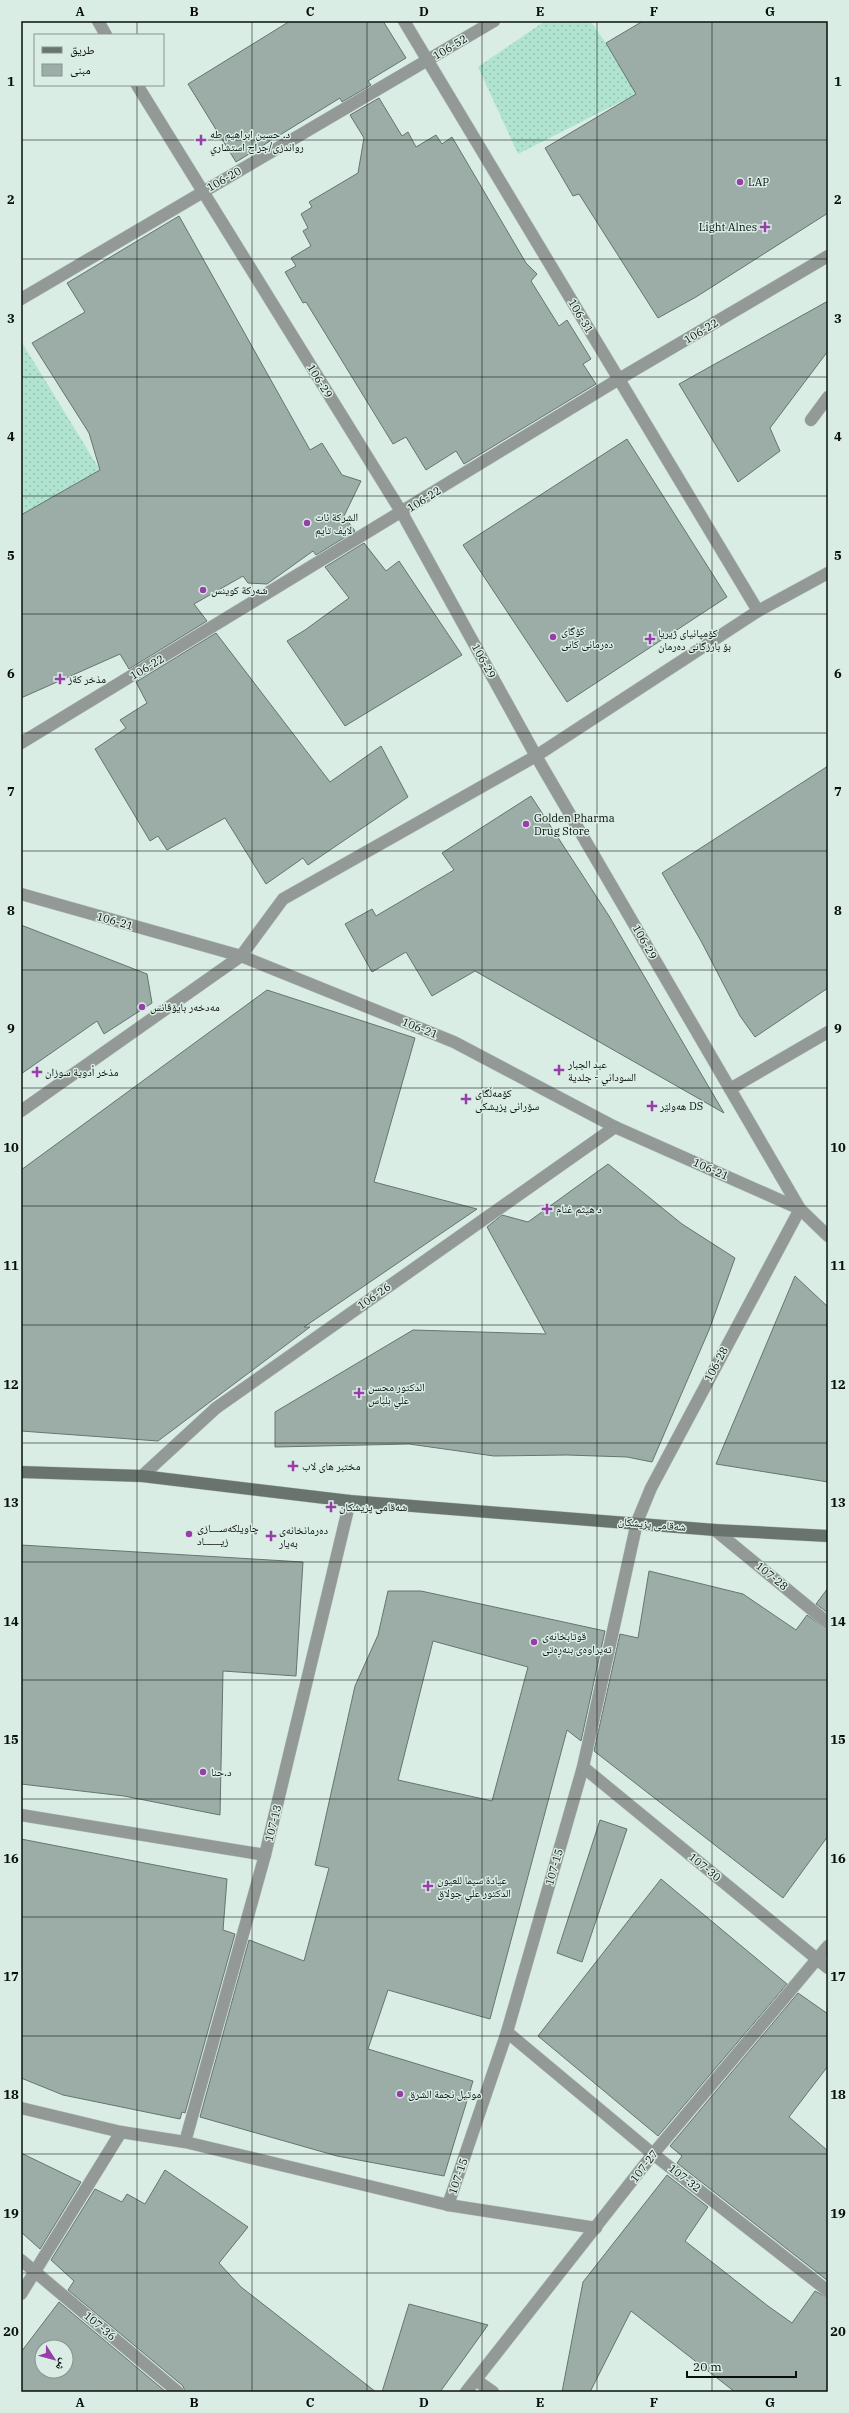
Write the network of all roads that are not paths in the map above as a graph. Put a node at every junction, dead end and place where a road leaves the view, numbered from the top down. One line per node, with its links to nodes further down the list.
1 (98, 21): 4 (street)
2 (404, 21): 5 (street, 106-31)
3 (494, 21): 5 (street, 106-52)
4 (105, 34)
5 (428, 61): 7 (street, 106-20); 10 (street, 106-31)
6 (138, 86): 7 (street, 106-29)
7 (203, 191): 9 (street, 106-20); 13 (street, 106-29)
8 (828, 256): 10 (street, 106-22)
9 (21, 299)
10 (619, 380): 13 (street, 106-22); 15 (street, 106-31)
11 (828, 396): 12 (street)
12 (811, 420)
13 (402, 513): 16 (street, 106-22); 17 (street, 106-29)
14 (828, 573): 15 (street)
15 (758, 612): 17 (street)
16 (21, 743)
17 (536, 756): 19 (street); 21 (street, 106-29)
18 (21, 894): 19 (street, 106-21)
19 (241, 956): 22 (street); 23 (street, 106-21)
20 (828, 1032): 21 (street)
21 (730, 1089): 24 (street, 106-29)
22 (21, 1111)
23 (615, 1127): 24 (street, 106-21); 27 (street, 106-26)
24 (800, 1209): 25 (street, 106-29); 29 (street, 106-28)
25 (828, 1236)
26 (21, 1472): 27 (main road, شەقامی پزیشکان)
27 (142, 1476): 28 (main road, شەقامی پزیشکان)
28 (350, 1501): 29 (main road, شەقامی پزیشکان); 35 (street, 107-13)
29 (637, 1522): 30 (main road, شەقامی پزیشکان); 33 (street, 107-15)
30 (715, 1530): 31 (main road, شەقامی پزیشکان); 32 (street, 107-28)
31 (828, 1536)
32 (828, 1622)
33 (583, 1766): 37 (street, 107-30); 39 (street, 107-15)
34 (21, 1815): 35 (street)
35 (265, 1855): 42 (street, 107-13)
36 (828, 1946): 37 (street, 107-27)
37 (817, 1959): 38 (street, 107-30); 43 (street, 107-27)
38 (828, 1968)
39 (507, 2032): 43 (street, 107-32); 44 (street, 107-15)
40 (21, 2108): 41 (street)
41 (121, 2132): 42 (street); 47 (street)
42 (185, 2142): 44 (street)
43 (653, 2154): 45 (street, 107-27); 48 (street, 107-32)
44 (448, 2205): 45 (street)
45 (596, 2228): 50 (street, 107-27)
46 (21, 2260): 47 (street, 107-36)
47 (36, 2272): 49 (street); 51 (street, 107-36)
48 (828, 2290)
49 (21, 2294)
50 (476, 2380): 52 (street, 107-27); 53 (street)
51 (178, 2392)
52 (466, 2392)
53 (493, 2392)

